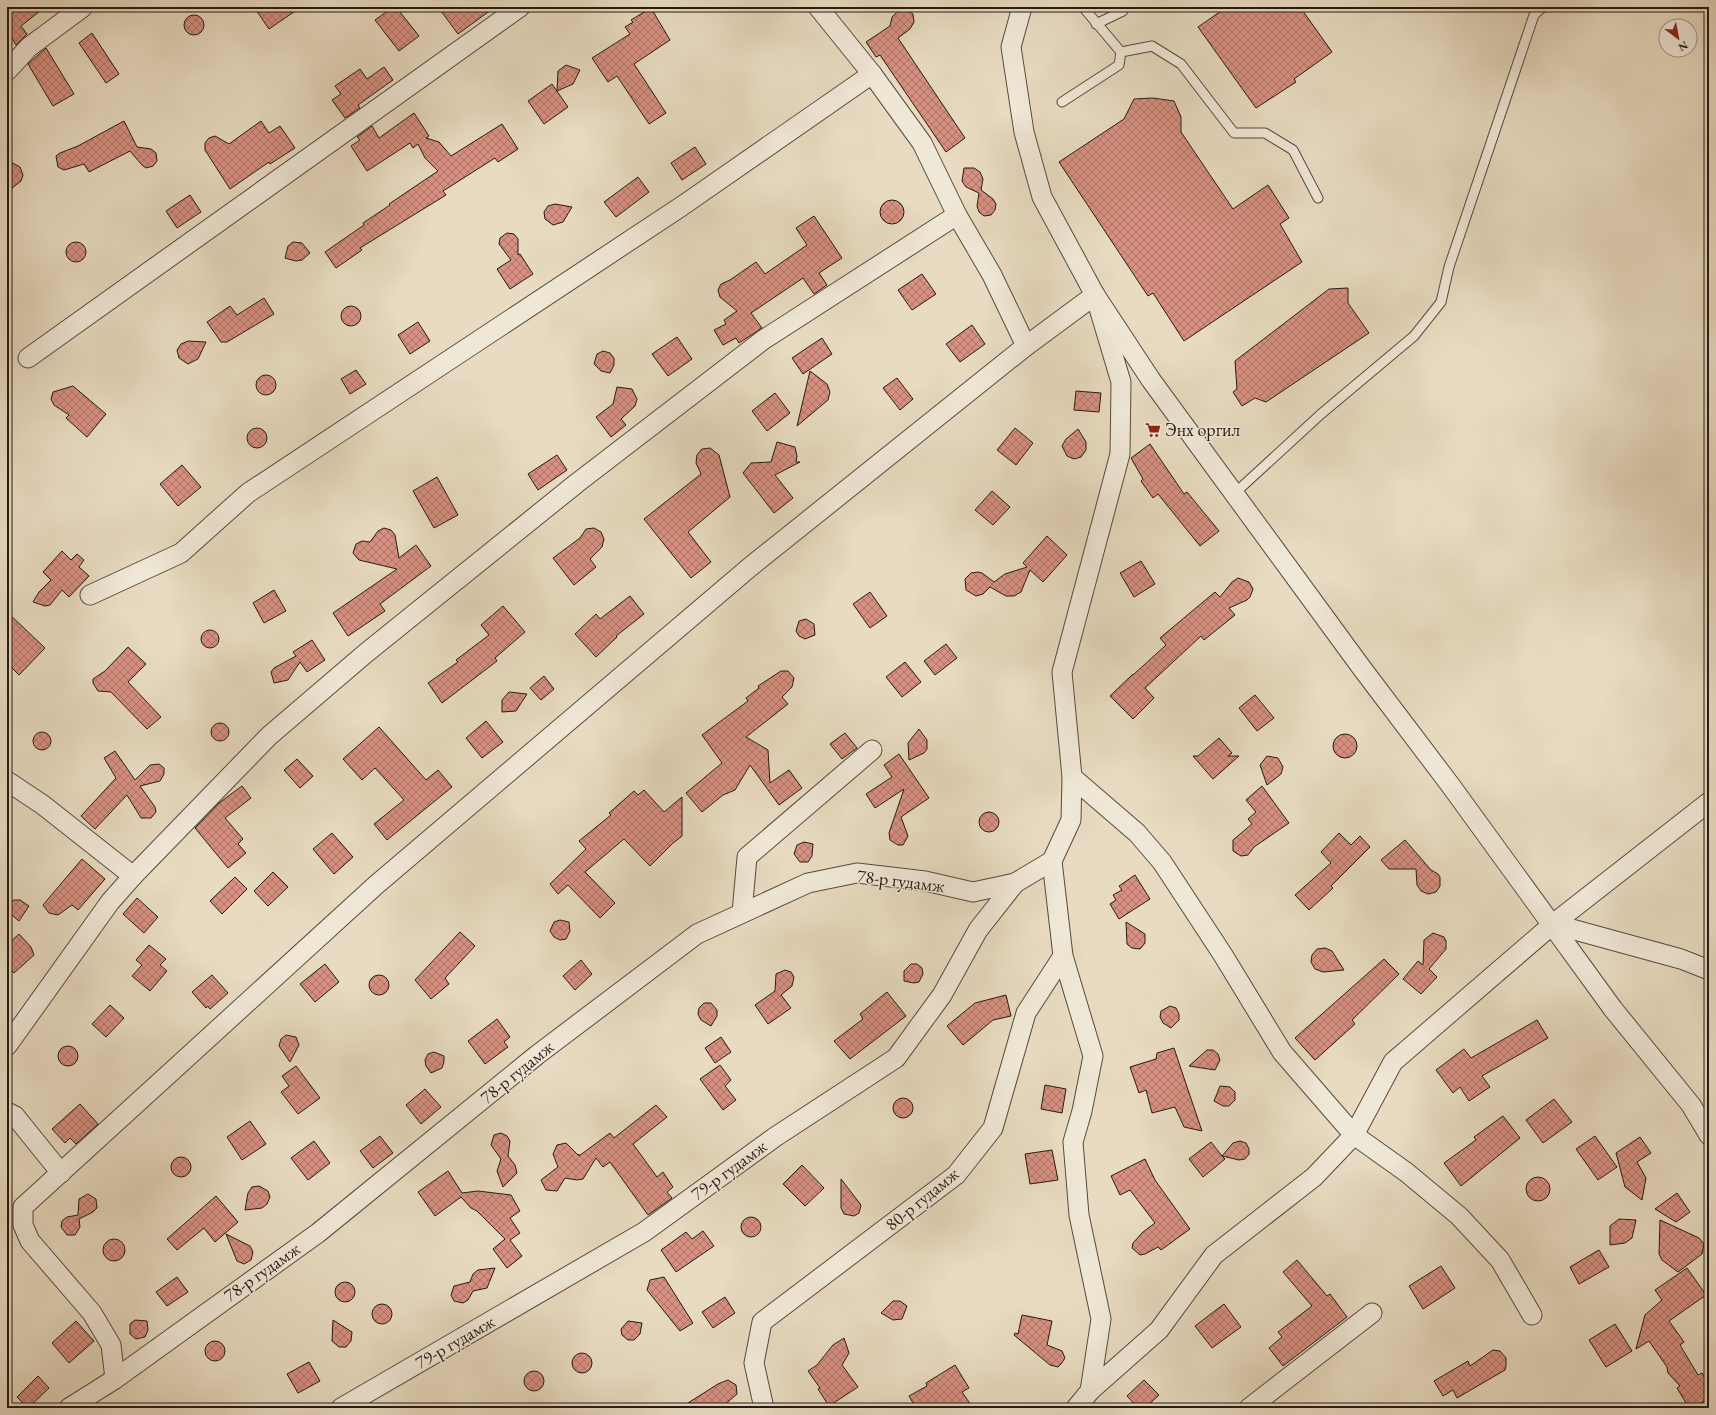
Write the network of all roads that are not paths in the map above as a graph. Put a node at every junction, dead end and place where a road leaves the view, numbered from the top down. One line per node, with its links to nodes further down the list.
1 (83, 7): 10 (street)
2 (520, 7): 17 (street)
3 (818, 7): 11 (street)
4 (1022, 7): 15 (street)
5 (1083, 7): 8 (lane)
6 (1124, 7): 8 (lane)
7 (1543, 7): 18 (lane)
8 (1096, 24): 9 (lane)
9 (1121, 52): 12 (lane); 13 (lane)
10 (7, 71)
11 (872, 74): 14 (street); 19 (street)
12 (1062, 102)
13 (1318, 198)
14 (957, 215): 16 (street); 25 (street)
15 (1095, 295): 16 (street); 18 (street); 21 (street)
16 (1026, 346): 35 (street)
17 (28, 358)
18 (1235, 493): 28 (street)
19 (90, 595)
20 (872, 750): 27 (street)
21 (1072, 777): 24 (street); 33 (street)
22 (7, 780): 25 (street)
23 (1709, 802): 28 (street)
24 (1052, 861): 26 (street, 79-р гудамж); 29 (street)
25 (133, 876): 31 (street)
26 (1016, 882): 27 (street, 78-р гудамж); 41 (street, 79-р гудамж)
27 (742, 913): 38 (street, 78-р гудамж)
28 (1553, 924): 30 (street); 33 (street); 34 (street)
29 (1063, 956): 39 (street); 42 (street, 80-р гудамж)
30 (1709, 970)
31 (7, 1046)
32 (7, 1112): 35 (street)
33 (1354, 1135): 37 (street); 39 (street)
34 (1709, 1135)
35 (61, 1173): 38 (street)
36 (1372, 1313): 44 (street)
37 (1532, 1315)
38 (115, 1379): 40 (street, 78-р гудамж)
39 (1090, 1391): 43 (street)
40 (69, 1408)
41 (341, 1408)
42 (764, 1408)
43 (1076, 1408)
44 (1249, 1408)

